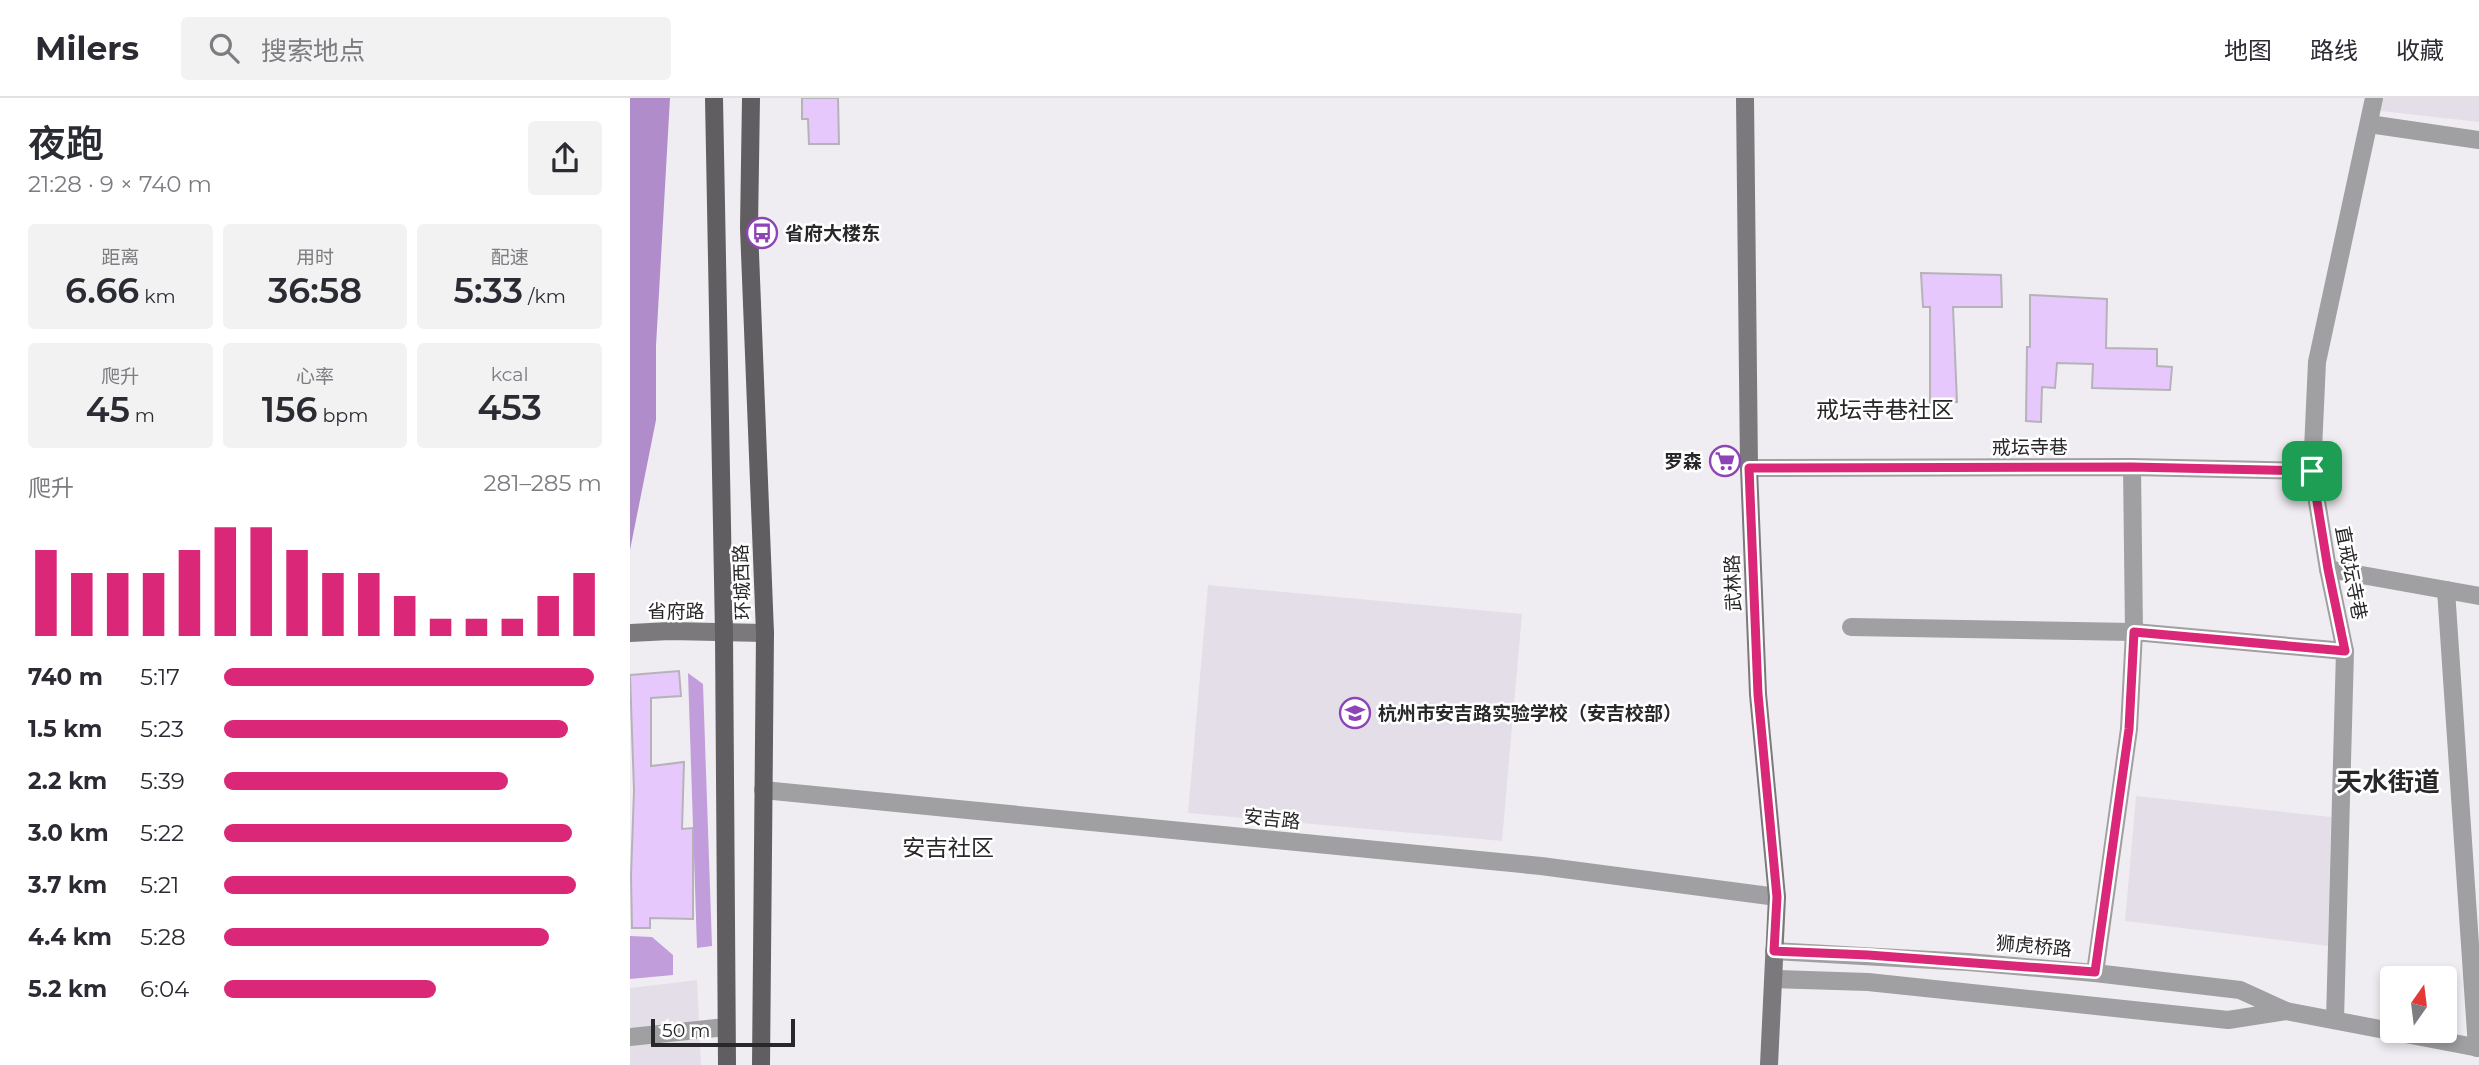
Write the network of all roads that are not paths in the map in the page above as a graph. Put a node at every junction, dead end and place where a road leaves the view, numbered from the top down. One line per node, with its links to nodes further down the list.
1 (714, 98): 16 (main road, 环城西路)
2 (751, 98): 17 (main road, 环城西路)
3 (1745, 98): 8 (street, 武林路)
4 (2374, 98): 5 (street, 直戒坛寺巷)
5 (2369, 124): 6 (street); 9 (street, 直戒坛寺巷)
6 (2479, 140)
7 (2132, 467): 8 (street, 戒坛寺巷); 9 (street, 戒坛寺巷); 14 (street)
8 (1749, 468): 20 (street, 武林路)
9 (2312, 471): 10 (street, 直戒坛寺巷)
10 (2328, 569): 11 (street); 18 (street, 直戒坛寺巷)
11 (2446, 590): 12 (street); 28 (street)
12 (2479, 596)
13 (1851, 628): 14 (street)
14 (2134, 632): 18 (street); 22 (street)
15 (630, 633): 16 (street, 省府路)
16 (724, 633): 17 (street, 省府路); 26 (main road, 环城西路)
17 (765, 633): 19 (main road, 环城西路)
18 (2345, 651): 25 (street, 直戒坛寺巷)
19 (763, 790): 20 (street, 安吉路); 30 (main road, 环城西路)
20 (1777, 897): 21 (street, 武林路)
21 (1774, 951): 22 (street, 狮虎桥路); 23 (street, 武林路)
22 (2095, 972): 24 (street, 狮虎桥路)
23 (1774, 979): 24 (street, 狮虎桥路); 31 (street, 武林路)
24 (2286, 1012): 25 (street, 狮虎桥路)
25 (2335, 1020): 28 (street, 狮虎桥路)
26 (726, 1027): 27 (street); 29 (main road, 环城西路)
27 (630, 1037)
28 (2478, 1048)
29 (727, 1065)
30 (761, 1065)
31 (1769, 1065)

